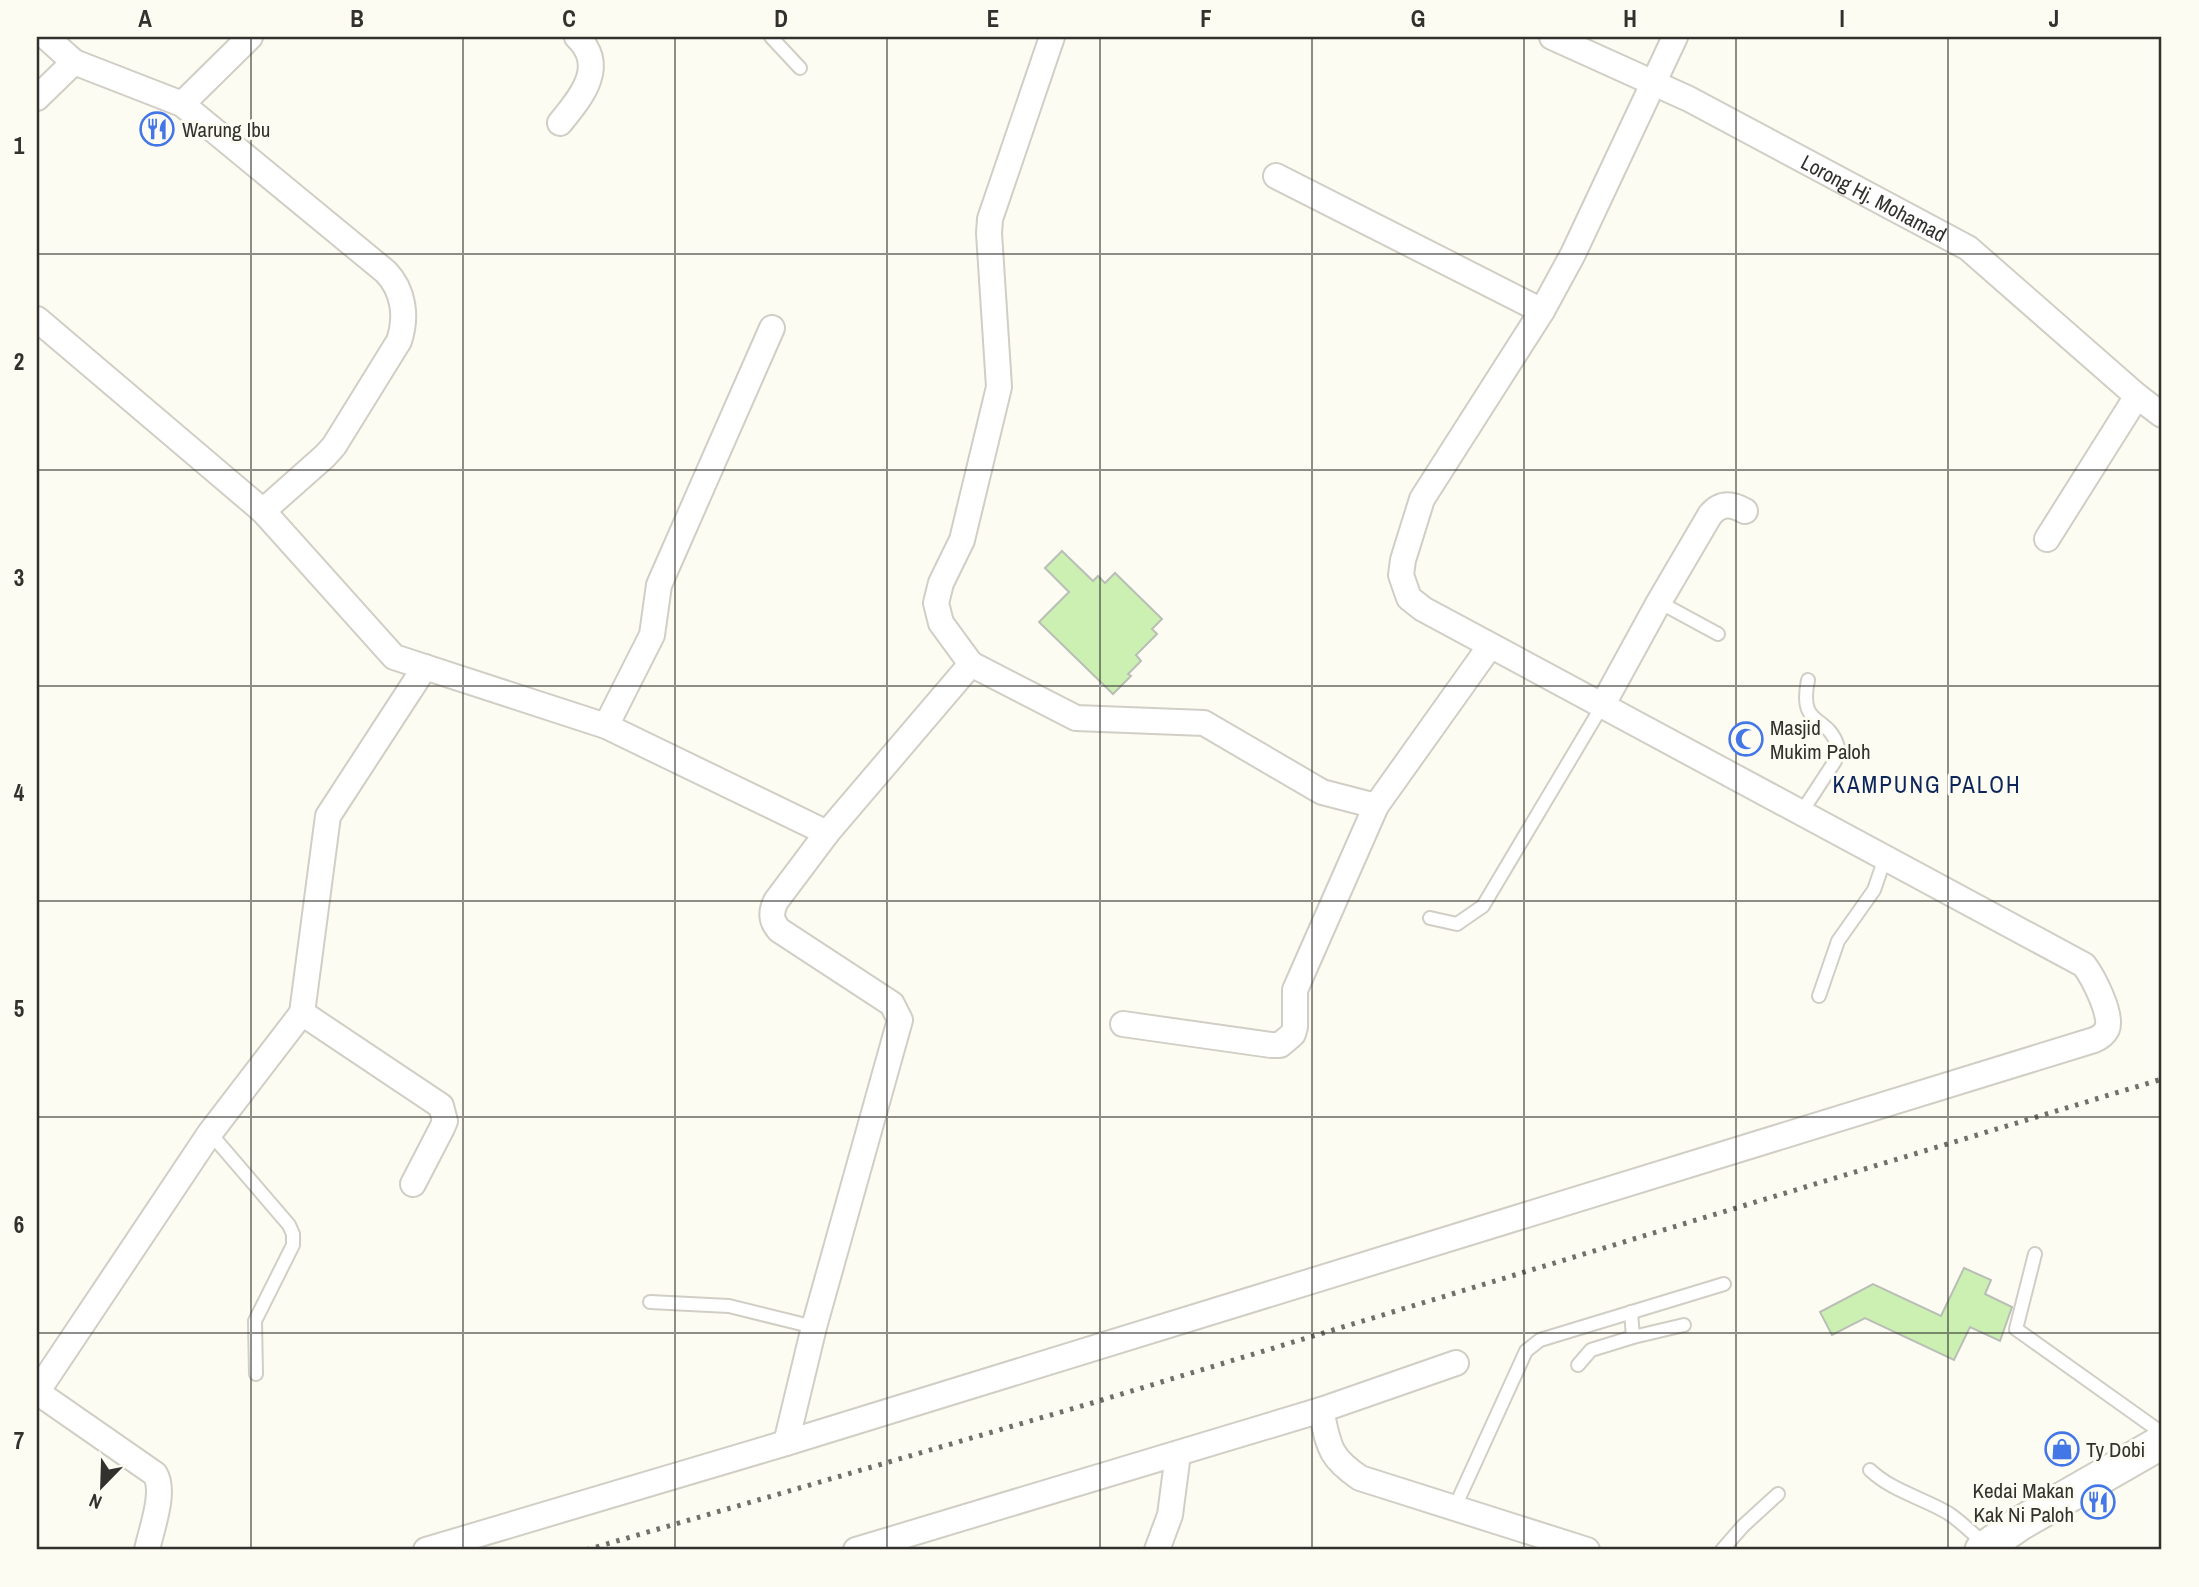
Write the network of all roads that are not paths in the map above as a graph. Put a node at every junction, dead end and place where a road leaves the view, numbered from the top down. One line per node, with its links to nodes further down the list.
1 (46, 37): 8 (street)
2 (250, 37): 12 (street)
3 (578, 37): 13 (street)
4 (771, 37): 9 (lane)
5 (1052, 37): 26 (street)
6 (1552, 37): 10 (street, Lorong Hj. Mohamad)
7 (1675, 37): 10 (street)
8 (74, 62): 11 (street); 12 (street)
9 (800, 68)
10 (1653, 82): 15 (street); 18 (street, Lorong Hj. Mohamad)
11 (37, 98)
12 (182, 104): 20 (street)
13 (561, 123)
14 (1276, 176): 15 (street)
15 (1542, 311): 25 (street)
16 (37, 319): 20 (street)
17 (772, 328): 30 (street)
18 (2137, 396): 19 (street, Lorong Hj. Mohamad); 22 (street)
19 (2162, 415)
20 (263, 511): 27 (street)
21 (1745, 511): 23 (street)
22 (2047, 539)
23 (1659, 602): 24 (lane); 29 (street)
24 (1718, 634)
25 (1490, 646): 29 (street); 31 (street)
26 (971, 664): 31 (street); 33 (street)
27 (425, 667): 30 (street); 37 (street)
28 (1808, 680): 32 (lane)
29 (1602, 706): 32 (street); 35 (lane)
30 (606, 726): 33 (street)
31 (1376, 806): 38 (street)
32 (1801, 813): 34 (street)
33 (827, 833): 46 (street)
34 (1885, 858): 36 (lane); 55 (street)
35 (1430, 918)
36 (1819, 996)
37 (302, 1013): 39 (street); 40 (street)
38 (1123, 1024)
39 (210, 1133): 50 (lane); 51 (street)
40 (413, 1184)
41 (2035, 1254): 53 (lane)
42 (1724, 1284): 44 (lane)
43 (650, 1302): 46 (lane)
44 (1631, 1312): 47 (lane); 59 (lane)
45 (1684, 1325): 47 (lane)
46 (814, 1327): 55 (street)
47 (1633, 1337): 49 (lane)
48 (1456, 1363): 52 (street)
49 (1578, 1365)
50 (256, 1374)
51 (37, 1392): 61 (street)
52 (1321, 1410): 56 (street); 59 (street)
53 (2162, 1433)
54 (2162, 1442): 60 (main road)
55 (786, 1443): 62 (street)
56 (1178, 1454): 63 (street); 64 (street)
57 (1870, 1470): 60 (lane)
58 (1778, 1494): 66 (lane)
59 (1454, 1509): 65 (street)
60 (1985, 1548)
61 (147, 1550)
62 (426, 1550)
63 (856, 1550)
64 (1157, 1550)
65 (1587, 1550)
66 (1722, 1550)

